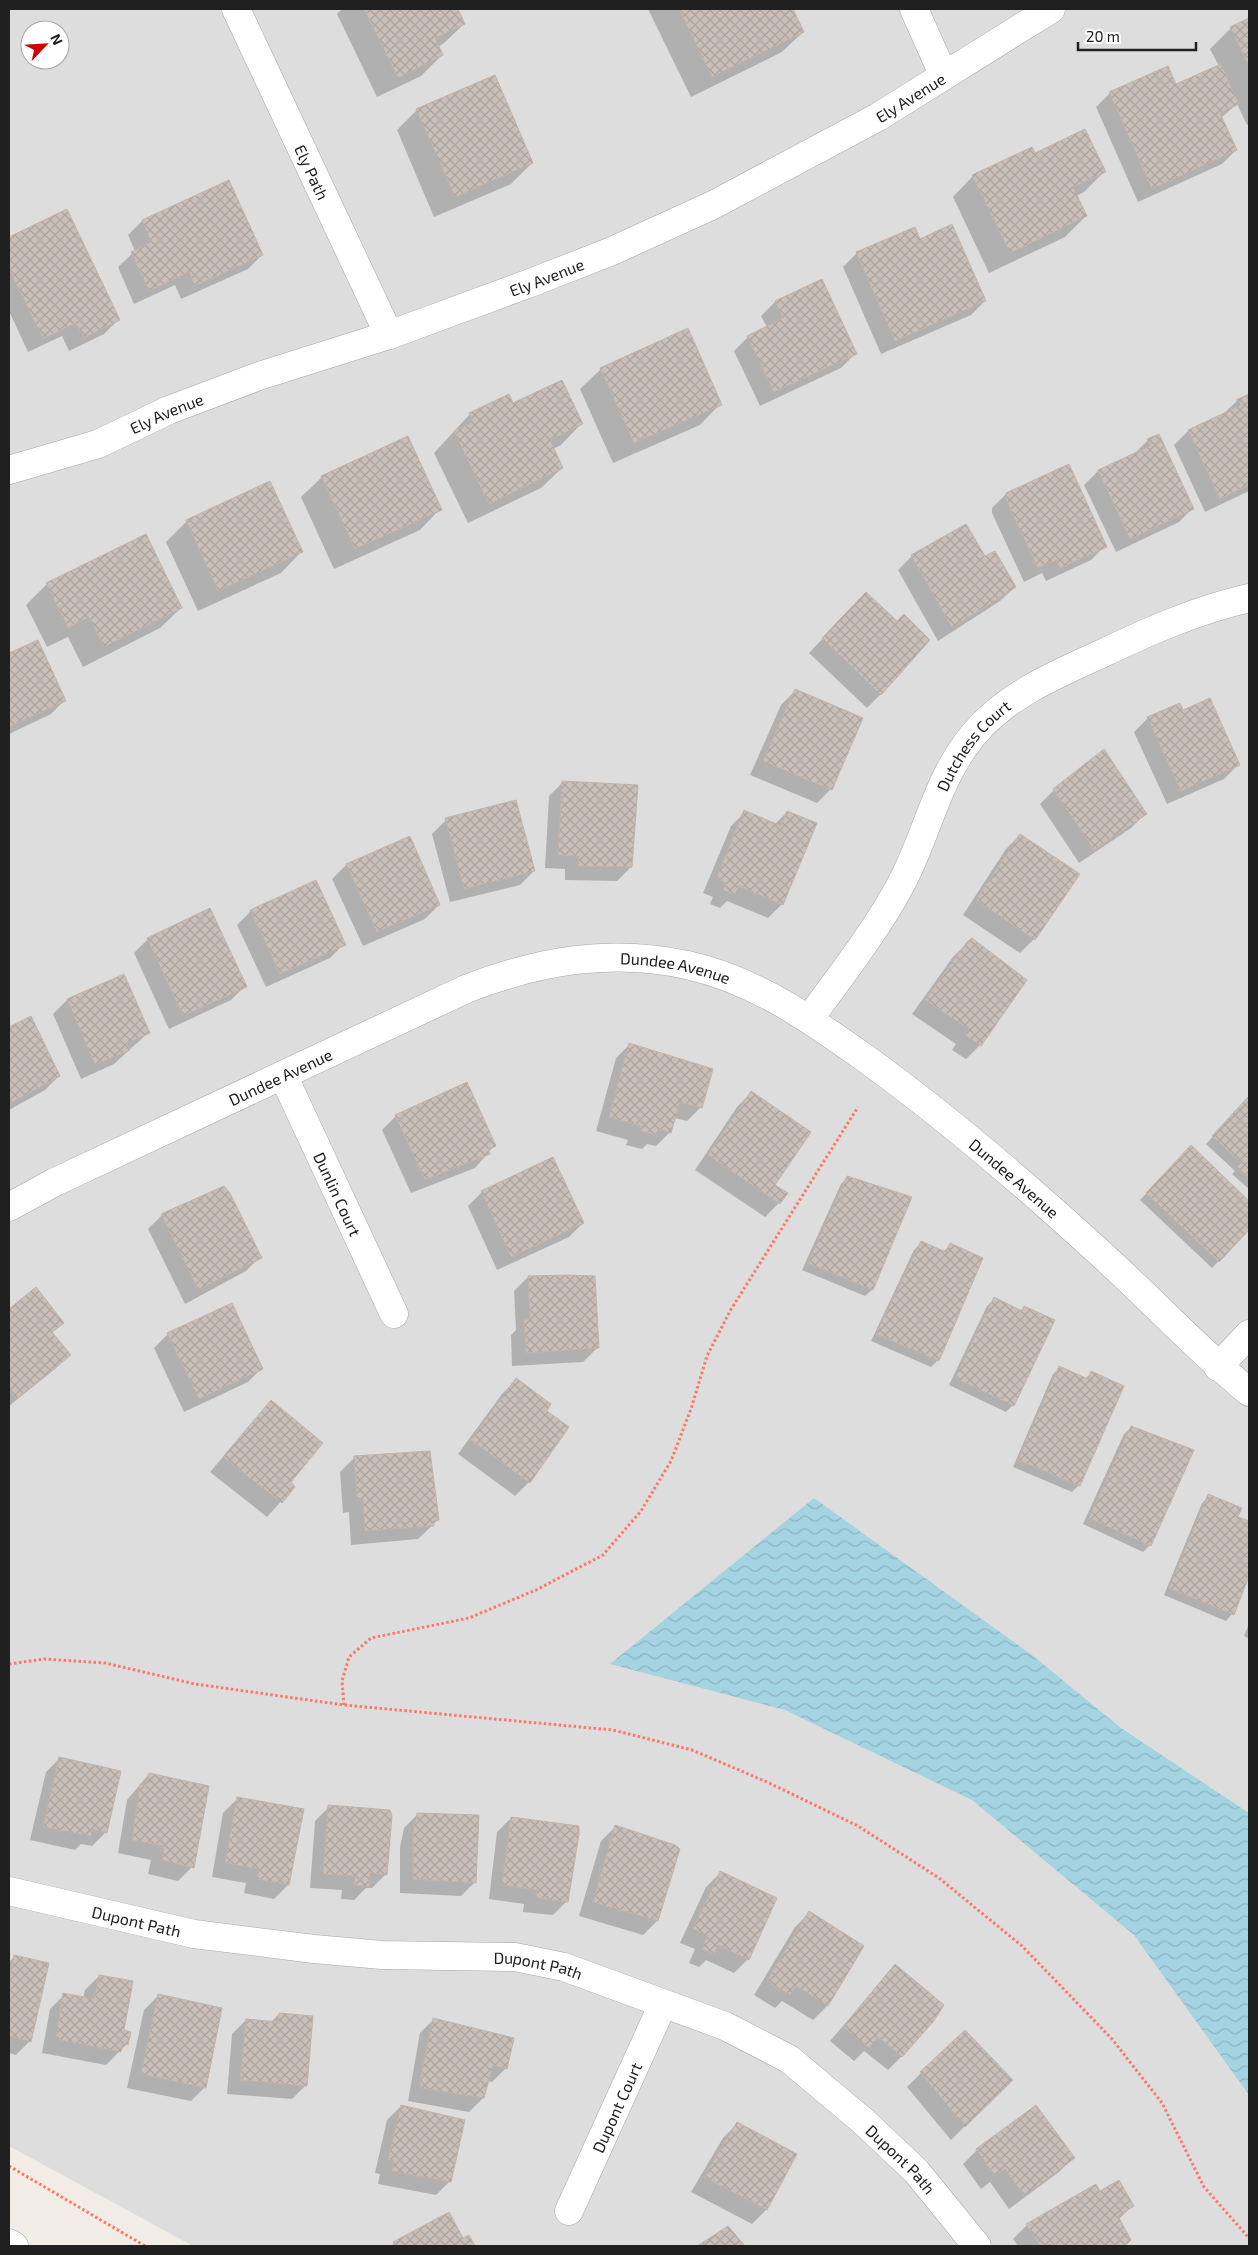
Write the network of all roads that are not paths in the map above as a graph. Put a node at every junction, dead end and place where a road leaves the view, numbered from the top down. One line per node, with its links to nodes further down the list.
1 (236, 9): 5 (street, Ely Path)
2 (914, 9): 4 (street)
3 (1051, 9): 4 (street, Ely Avenue)
4 (944, 74): 5 (street, Ely Avenue)
5 (389, 335): 6 (street, Ely Avenue)
6 (9, 470)
7 (1249, 598): 8 (street, Dutchess Court)
8 (810, 1018): 9 (street, Dundee Avenue); 13 (street, Dundee Avenue)
9 (283, 1075): 10 (street, Dundee Avenue); 11 (street, Dunlin Court)
10 (9, 1207)
11 (394, 1314)
12 (1249, 1334): 13 (street)
13 (1218, 1367): 14 (street, Dundee Avenue)
14 (1249, 1392)
15 (9, 1891): 16 (street, Dupont Path)
16 (663, 2004): 17 (street, Dupont Court); 20 (street, Dupont Path)
17 (569, 2211)
18 (9, 2243): 19 (street)
19 (14, 2246)
20 (977, 2246)

